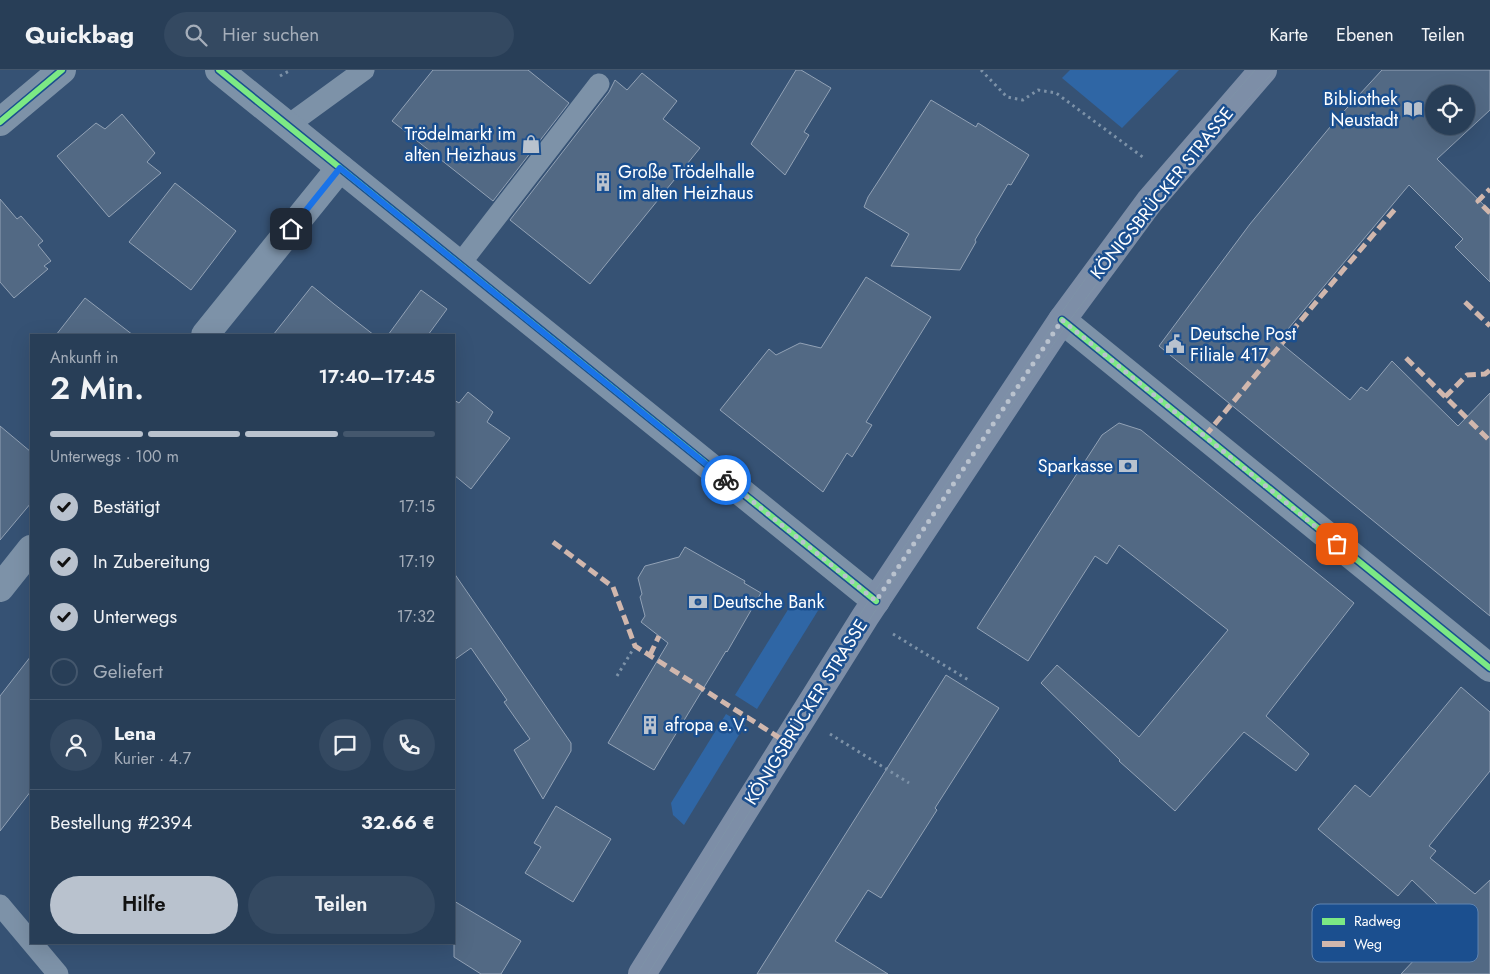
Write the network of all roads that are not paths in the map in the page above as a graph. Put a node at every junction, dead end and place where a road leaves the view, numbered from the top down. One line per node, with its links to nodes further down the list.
1 (62, 70): 6 (street)
2 (219, 70): 7 (street)
3 (364, 70): 7 (lane)
4 (1263, 70): 10 (main road, KÖNIGSBRÜCKER STRASSE)
5 (599, 84): 9 (lane)
6 (0, 122)
7 (288, 126): 8 (street)
8 (340, 168): 9 (street); 11 (street)
9 (460, 264): 14 (street)
10 (1062, 320): 14 (main road, KÖNIGSBRÜCKER STRASSE); 15 (street)
11 (206, 334)
12 (30, 551): 13 (street)
13 (2, 585)
14 (870, 609): 20 (main road, KÖNIGSBRÜCKER STRASSE)
15 (1490, 668)
16 (0, 905): 17 (lane)
17 (30, 941)
18 (33, 944): 19 (lane)
19 (58, 974)
20 (642, 974)

